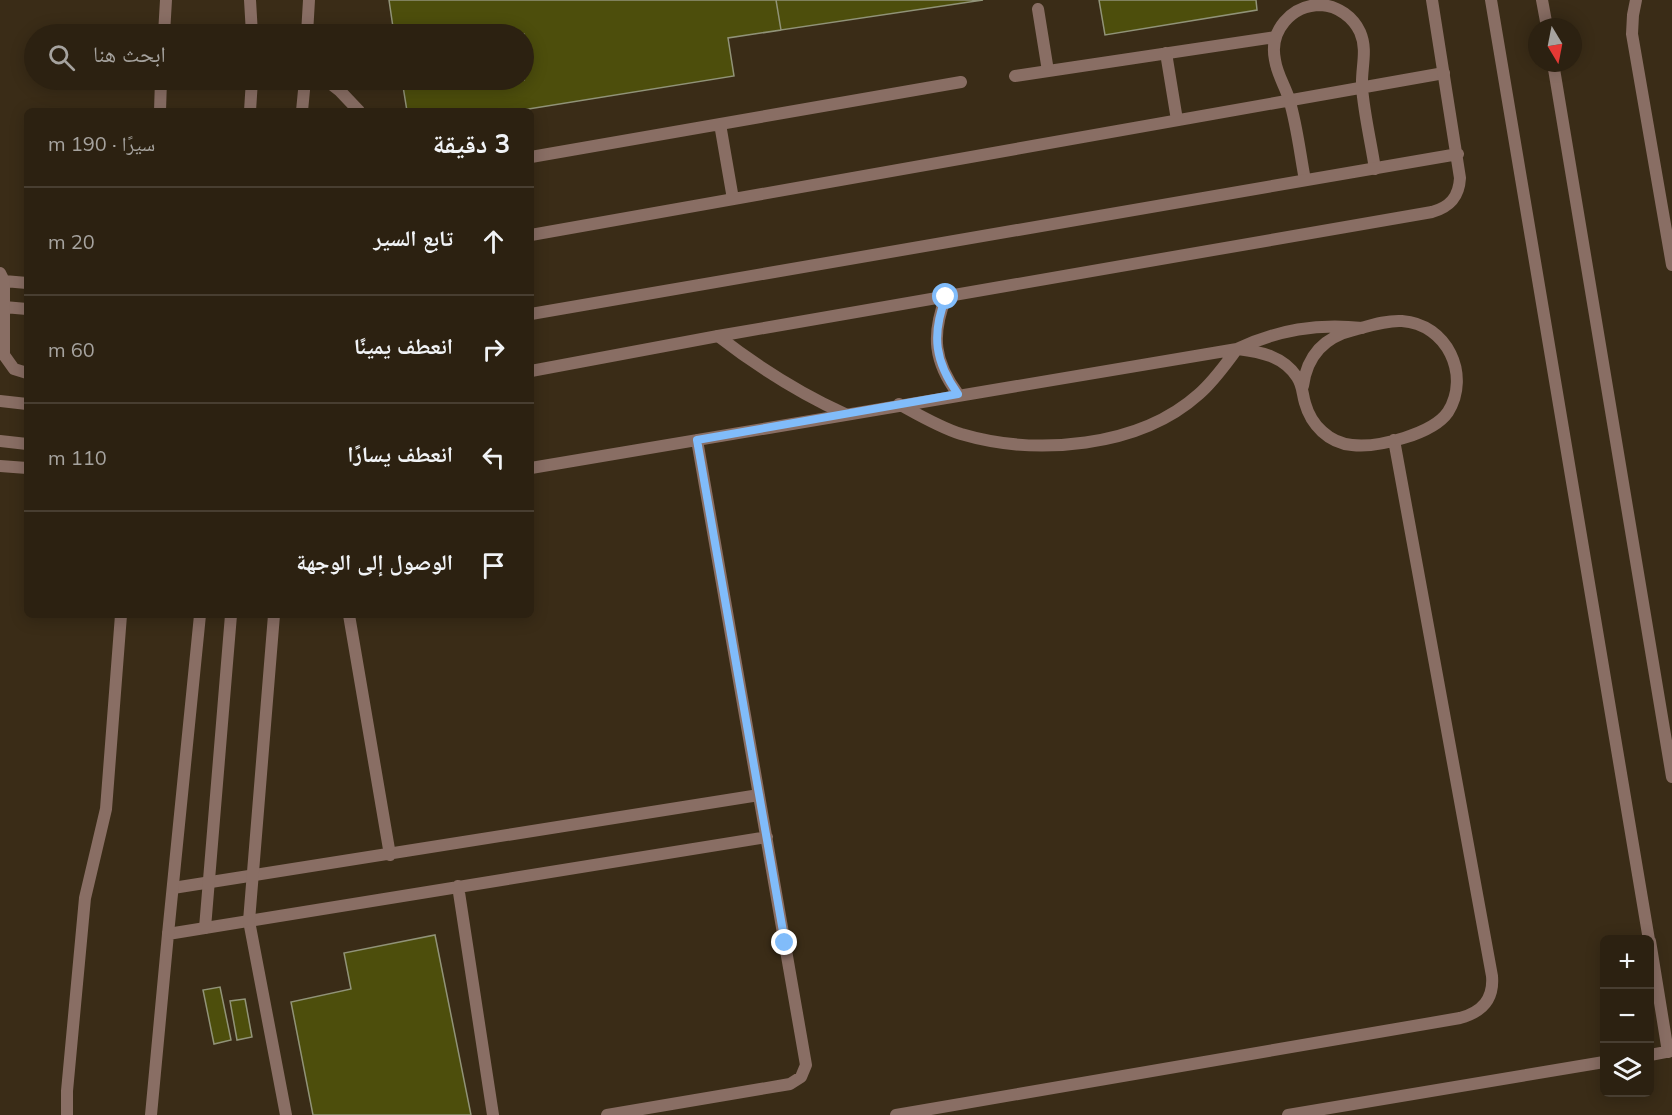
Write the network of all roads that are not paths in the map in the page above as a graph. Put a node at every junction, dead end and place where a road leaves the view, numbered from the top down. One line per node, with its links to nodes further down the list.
1 (166, 0): 10 (street)
2 (250, 0): 11 (street)
3 (309, 0): 12 (street)
4 (1432, 0): 17 (street)
5 (1491, 0): 81 (street)
6 (1542, 0): 9 (street)
7 (1636, 0): 37 (street)
8 (1038, 9): 15 (street)
9 (1545, 18)
10 (165, 24)
11 (251, 24)
12 (308, 24)
13 (1275, 37): 14 (street); 20 (street); 25 (street)
14 (1166, 53): 15 (street); 30 (street)
15 (1048, 71): 18 (street)
16 (1554, 72): 70 (street)
17 (1444, 73): 20 (street); 32 (street)
18 (1015, 76)
19 (961, 82): 31 (street)
20 (1362, 87): 25 (street); 34 (street)
21 (161, 90): 26 (street)
22 (251, 90): 27 (street)
23 (304, 90): 28 (street)
24 (339, 90): 29 (street)
25 (1289, 100): 30 (street); 35 (street)
26 (160, 108)
27 (250, 108)
28 (302, 108)
29 (356, 108)
30 (1177, 120): 38 (street)
31 (720, 123): 33 (street); 38 (street)
32 (1458, 154): 34 (street); 43 (street)
33 (534, 156)
34 (1375, 169): 35 (street)
35 (1305, 180): 46 (street)
36 (1672, 182): 37 (street)
37 (1658, 184): 40 (street)
38 (733, 199): 39 (street)
39 (534, 235)
40 (1672, 265)
41 (2, 277): 42 (street); 44 (street)
42 (24, 282)
43 (946, 297): 48 (street); 53 (street)
44 (4, 307): 45 (street); 51 (street)
45 (24, 309)
46 (534, 313)
47 (1362, 328): 49 (street); 52 (street); 59 (street)
48 (718, 336): 50 (street); 57 (street)
49 (1237, 349): 52 (street); 53 (street); 56 (street)
50 (534, 370)
51 (24, 372)
52 (1303, 386): 59 (street)
53 (958, 394): 56 (street)
54 (0, 401): 55 (street)
55 (24, 404)
56 (899, 404): 57 (street)
57 (845, 414): 58 (street)
58 (697, 440): 63 (street); 71 (street)
59 (1394, 440): 91 (street)
60 (0, 441): 61 (street)
61 (24, 444)
62 (0, 466): 64 (street)
63 (534, 467)
64 (24, 468)
65 (121, 618): 86 (street)
66 (200, 618): 77 (street)
67 (231, 618): 75 (street)
68 (274, 618): 74 (street)
69 (350, 618): 73 (street)
70 (1672, 777)
71 (759, 795): 72 (street); 73 (street)
72 (766, 837): 76 (street); 90 (street)
73 (390, 855): 74 (street)
74 (252, 876): 75 (street); 78 (street)
75 (209, 882): 77 (street); 79 (street)
76 (458, 886): 78 (street); 89 (street)
77 (173, 888): 80 (street)
78 (249, 921): 79 (street); 88 (street)
79 (205, 928): 80 (street)
80 (168, 934): 87 (street)
81 (1648, 935)
82 (1654, 966): 83 (street)
83 (1670, 1051): 84 (street)
84 (1654, 1054)
85 (1600, 1063): 92 (street)
86 (67, 1115)
87 (151, 1115)
88 (286, 1115)
89 (493, 1115)
90 (607, 1115)
91 (896, 1115)
92 (1288, 1115)

